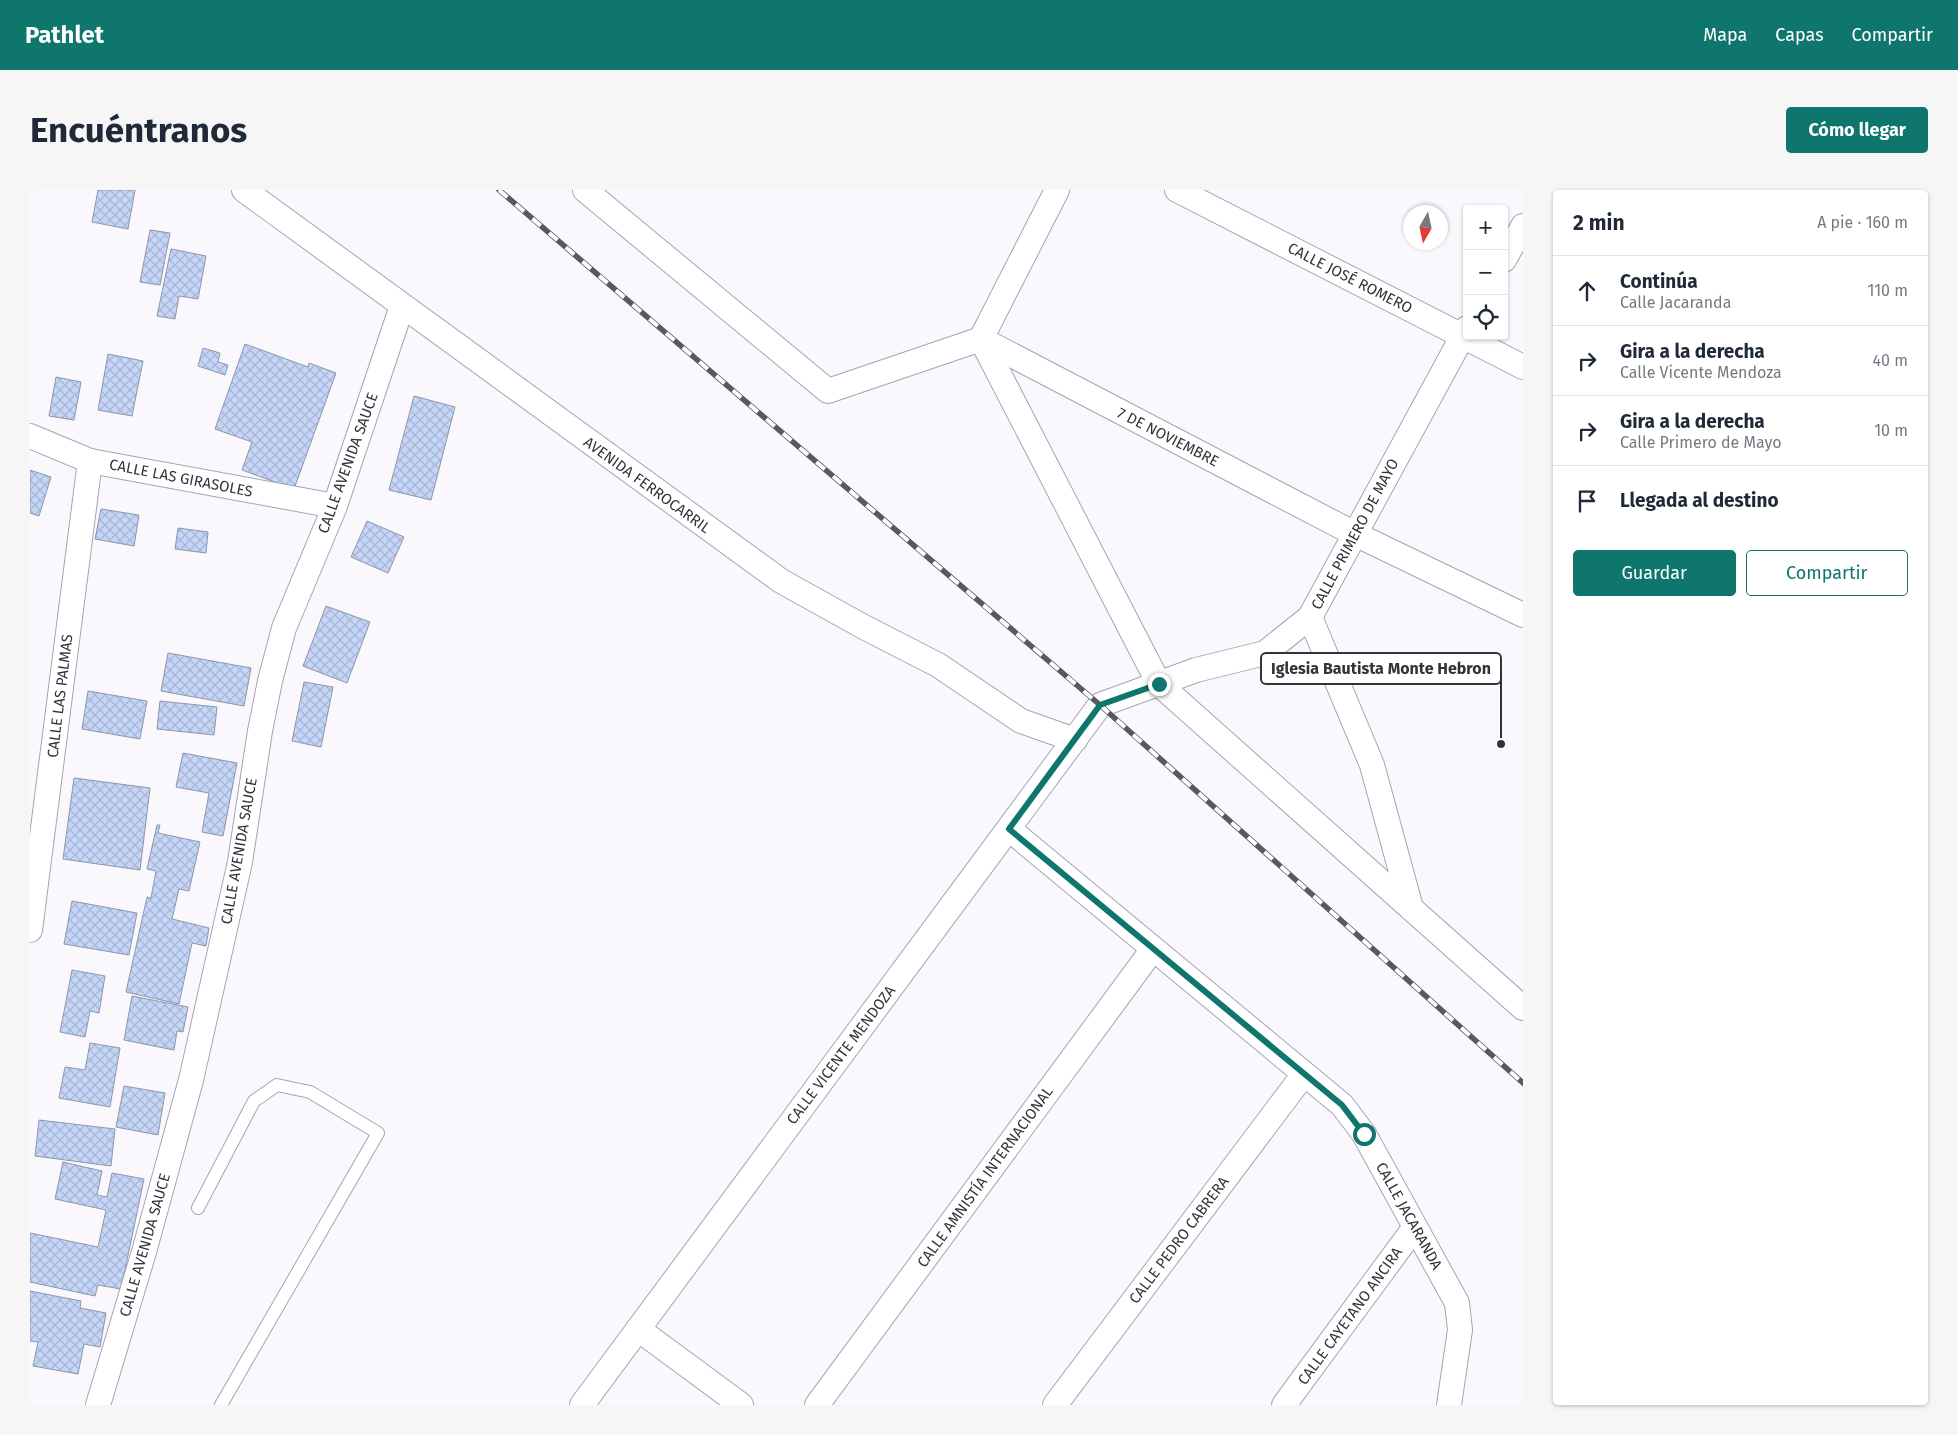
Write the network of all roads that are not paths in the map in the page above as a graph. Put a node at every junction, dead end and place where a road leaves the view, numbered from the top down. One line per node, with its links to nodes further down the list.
1 (244, 190): 7 (street, AVENIDA FERROCARRIL)
2 (585, 190): 10 (street)
3 (1057, 190): 10 (street)
4 (1177, 190): 8 (street, CALLE JOSÉ ROMERO)
5 (1523, 226): 6 (street)
6 (1508, 253)
7 (402, 306): 15 (street, CALLE AVENIDA SAUCE); 21 (street, AVENIDA FERROCARRIL)
8 (1463, 331)
9 (1463, 336): 16 (street, CALLE PRIMERO DE MAYO)
10 (981, 340): 16 (street, 7 DE NOVIEMBRE); 19 (street)
11 (1479, 340): 12 (street, CALLE JOSÉ ROMERO)
12 (1523, 366)
13 (30, 436): 14 (street, CALLE LAS GIRASOLES)
14 (90, 461): 15 (street, CALLE LAS GIRASOLES); 24 (street, CALLE LAS PALMAS)
15 (335, 506): 31 (street, CALLE AVENIDA SAUCE)
16 (1355, 534): 17 (street, 7 DE NOVIEMBRE); 18 (street, CALLE PRIMERO DE MAYO)
17 (1523, 615)
18 (1310, 618): 19 (street, CALLE PRIMERO DE MAYO); 23 (street)
19 (1159, 684): 20 (street, CALLE PRIMERO DE MAYO); 23 (street)
20 (1100, 705): 21 (street, CALLE VICENTE MENDOZA)
21 (1075, 740): 22 (street, CALLE VICENTE MENDOZA)
22 (1009, 829): 25 (street, CALLE JACARANDA); 30 (street, CALLE VICENTE MENDOZA)
23 (1411, 908): 26 (street)
24 (30, 930)
25 (1153, 949): 27 (street, CALLE JACARANDA); 35 (street, CALLE AMNISTÍA INTERNACIONAL)
26 (1523, 1008)
27 (1304, 1074): 29 (street, CALLE JACARANDA); 36 (street, CALLE PEDRO CABRERA)
28 (198, 1208): 32 (lane)
29 (1415, 1227): 37 (street, CALLE CAYETANO ANCIRA); 38 (street, CALLE JACARANDA)
30 (638, 1329): 33 (street, CALLE VICENTE MENDOZA); 34 (street)
31 (98, 1405)
32 (221, 1405)
33 (582, 1405)
34 (741, 1405)
35 (817, 1405)
36 (1055, 1405)
37 (1284, 1405)
38 (1449, 1405)

